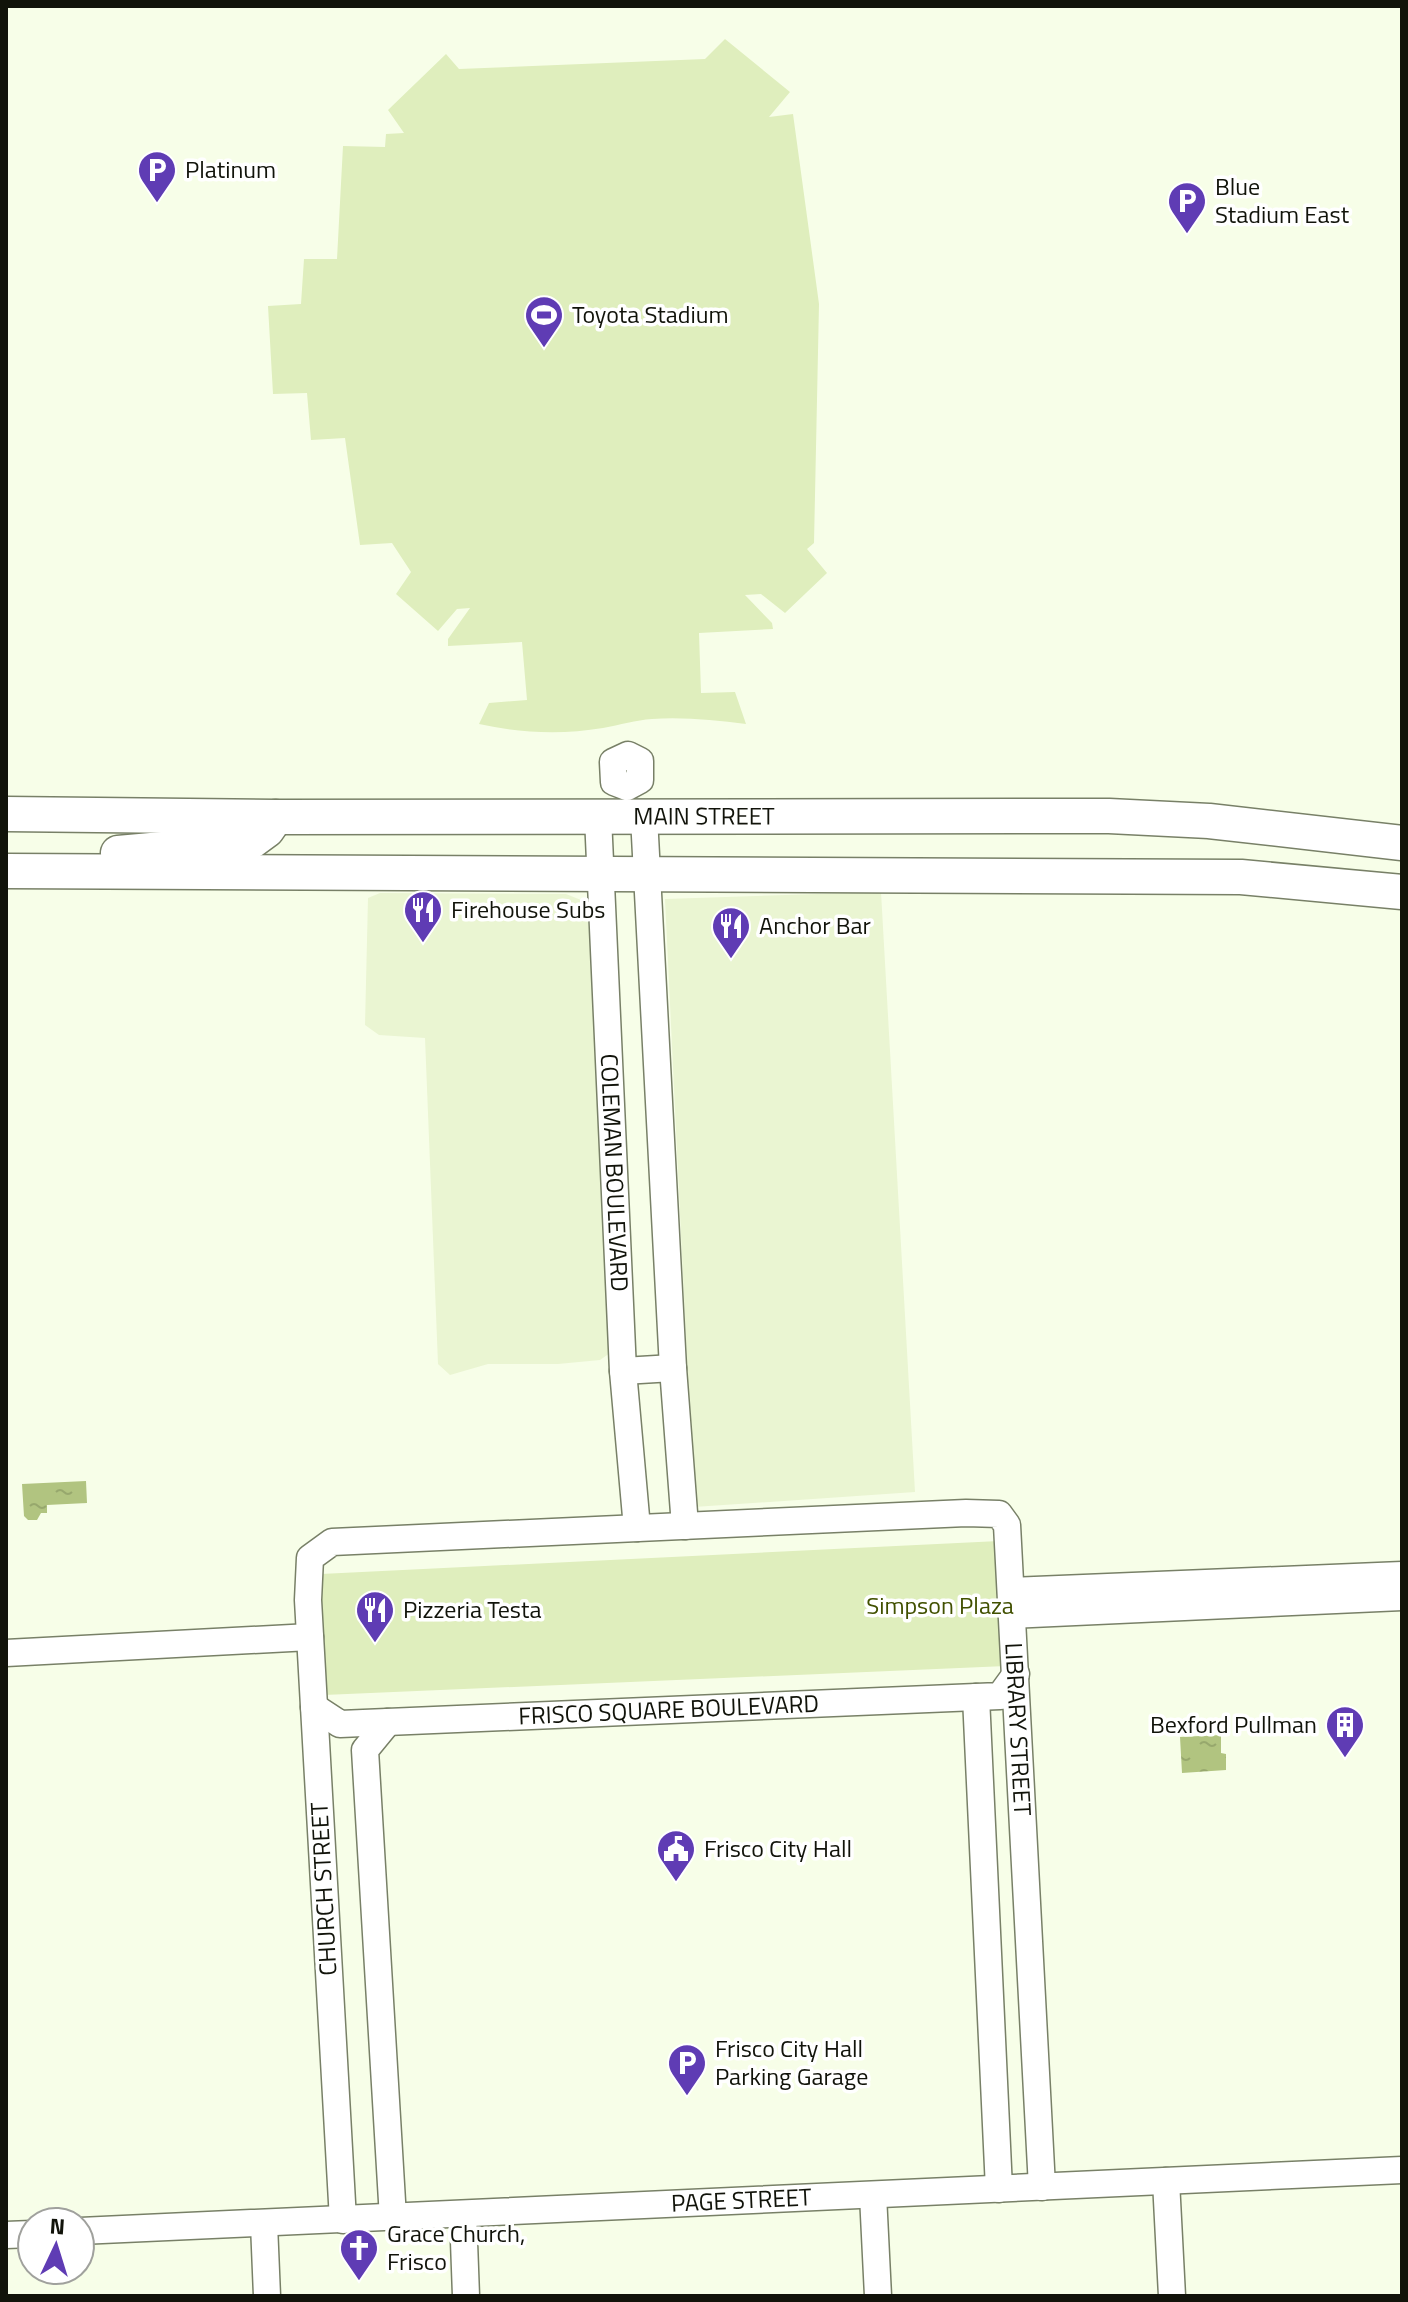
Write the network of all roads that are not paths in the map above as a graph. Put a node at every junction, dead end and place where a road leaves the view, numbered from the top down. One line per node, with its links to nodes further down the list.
1 (628, 752): 2 (street)
2 (624, 809): 4 (main road, MAIN STREET); 5 (main road, MAIN STREET); 7 (street, COLEMAN BOULEVARD); 8 (street, COLEMAN BOULEVARD)
3 (6, 814): 4 (main road, MAIN STREET)
4 (276, 817): 6 (main road)
5 (1402, 843)
6 (19, 871): 7 (main road)
7 (601, 872): 8 (main road); 11 (street, COLEMAN BOULEVARD)
8 (649, 872): 9 (main road); 10 (street, COLEMAN BOULEVARD)
9 (1402, 892)
10 (673, 1368): 11 (street); 12 (street, COLEMAN BOULEVARD)
11 (623, 1371): 13 (street, COLEMAN BOULEVARD)
12 (685, 1526): 13 (street); 16 (street, LIBRARY STREET)
13 (637, 1528): 17 (street, CHURCH STREET)
14 (1402, 1575): 16 (street)
15 (1402, 1597): 16 (street)
16 (1012, 1603): 19 (street, LIBRARY STREET)
17 (310, 1637): 18 (street); 21 (street, CHURCH STREET)
18 (6, 1653)
19 (1016, 1674): 20 (street, FRISCO SQUARE BOULEVARD); 23 (street, LIBRARY STREET)
20 (976, 1697): 22 (street, FRISCO SQUARE BOULEVARD); 24 (street, LIBRARY STREET)
21 (314, 1707): 22 (street, FRISCO SQUARE BOULEVARD); 32 (street, CHURCH STREET)
22 (388, 1722): 31 (street, CHURCH STREET)
23 (1030, 1948): 24 (street); 27 (street, LIBRARY STREET)
24 (988, 1949): 28 (street, LIBRARY STREET)
25 (1402, 2170): 26 (street, PAGE STREET)
26 (1166, 2181): 27 (street, PAGE STREET); 38 (street)
27 (1042, 2187): 28 (street, PAGE STREET)
28 (999, 2189): 29 (street, PAGE STREET)
29 (873, 2195): 30 (street, PAGE STREET); 37 (street)
30 (463, 2214): 31 (street, PAGE STREET); 36 (street)
31 (393, 2218): 32 (street, PAGE STREET)
32 (343, 2220): 33 (street, PAGE STREET)
33 (264, 2224): 34 (street, PAGE STREET); 35 (street)
34 (96, 2230)
35 (267, 2296)
36 (466, 2296)
37 (878, 2296)
38 (1172, 2296)

